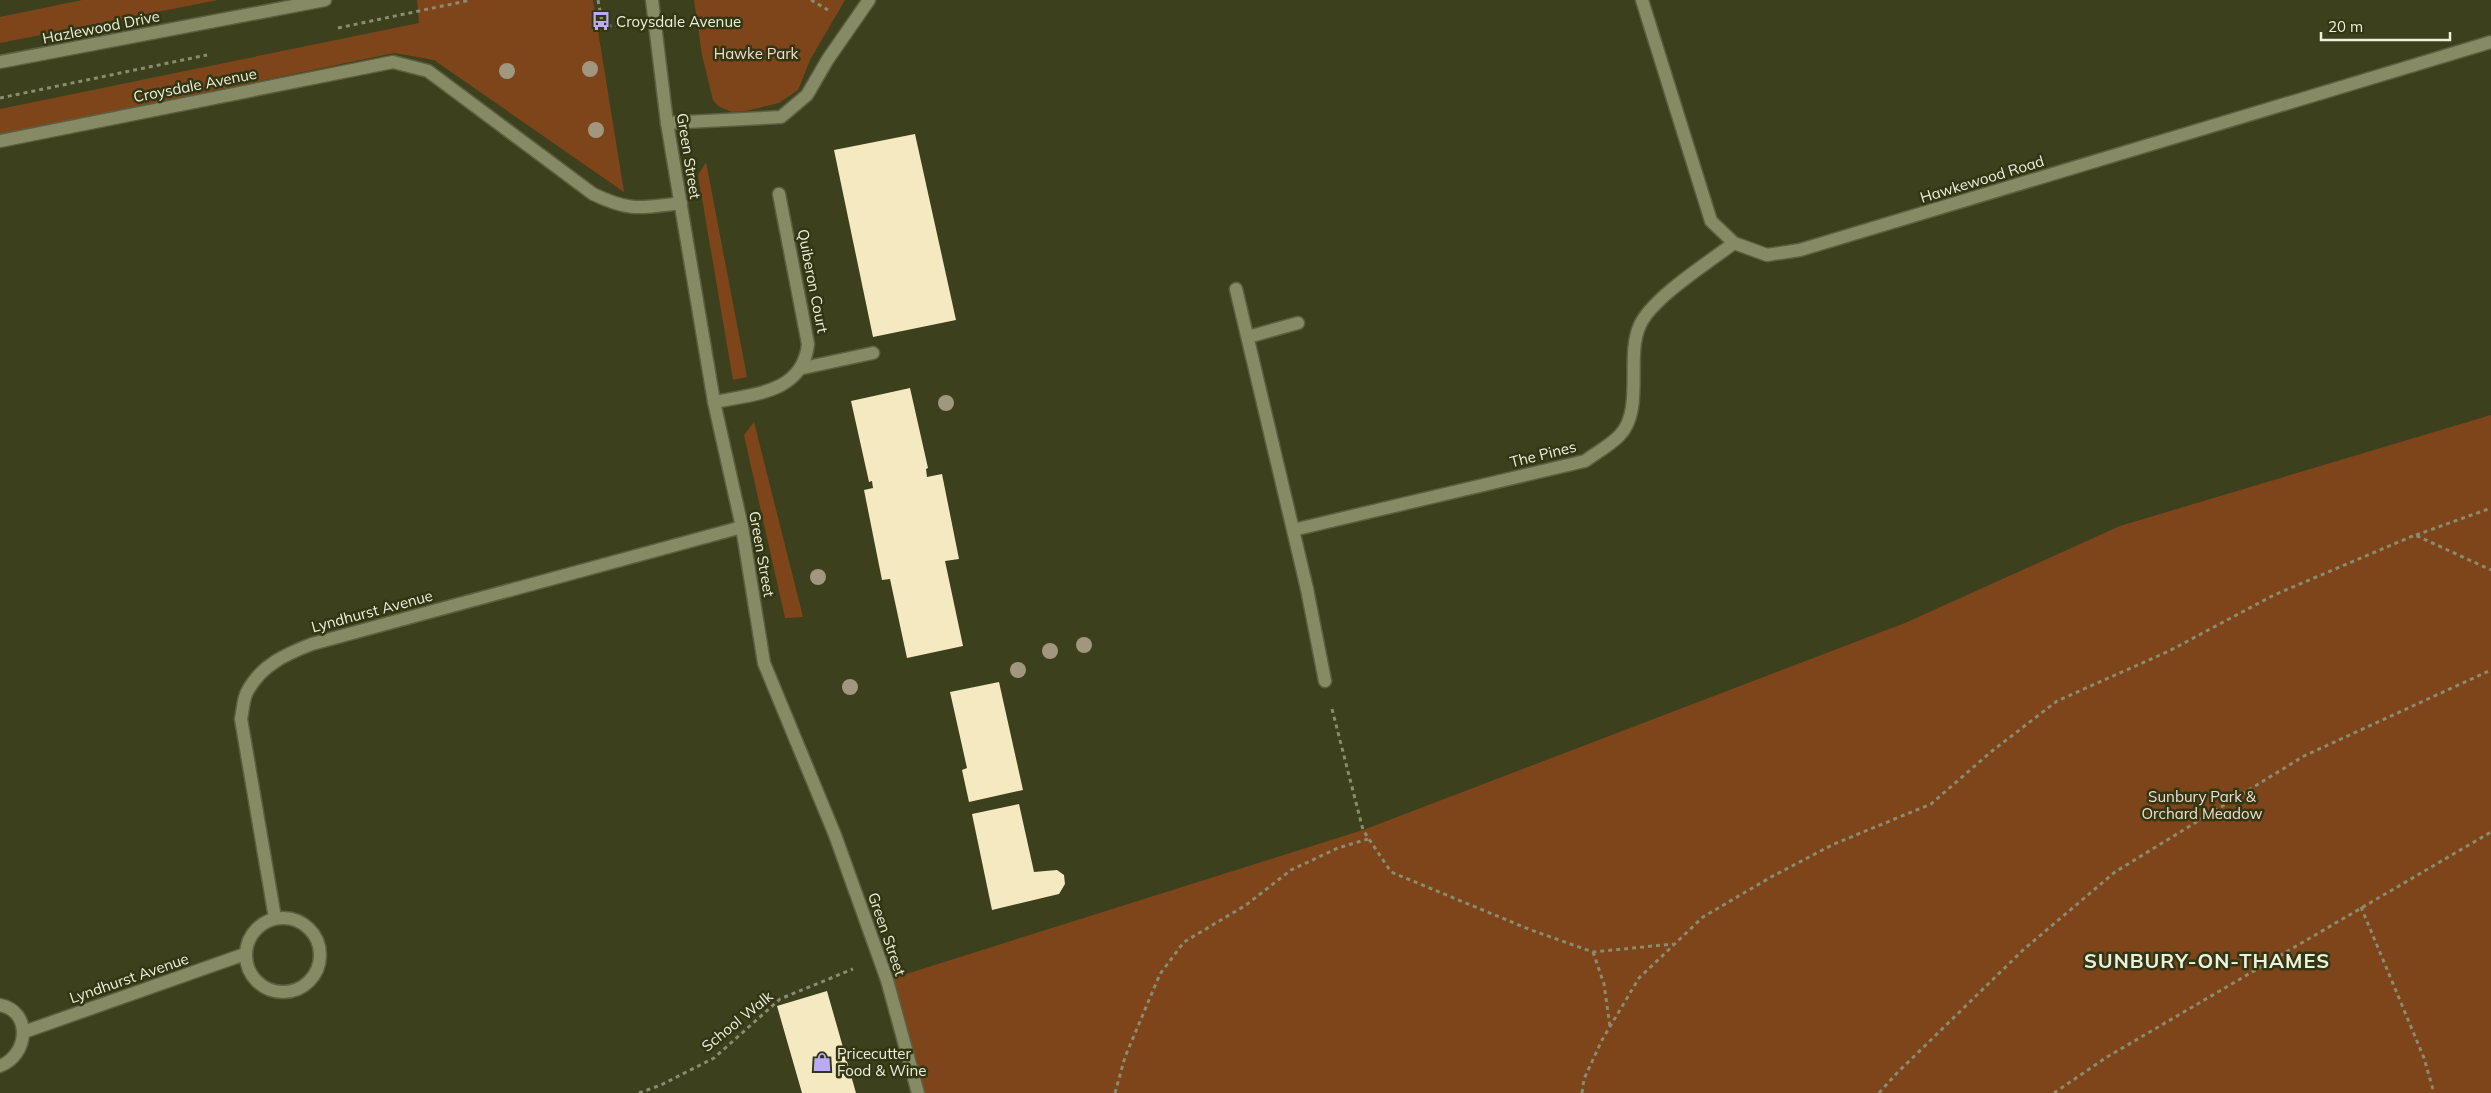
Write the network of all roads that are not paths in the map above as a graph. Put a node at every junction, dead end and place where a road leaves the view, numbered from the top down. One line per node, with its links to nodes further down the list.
1 (325, 0): 6 (street, Hazlewood Drive)
2 (652, 0): 7 (street, Green Street)
3 (869, 0): 7 (street)
4 (1642, 0): 11 (street, Hawkewood Road)
5 (2491, 42): 11 (street, Hawkewood Road)
6 (0, 62)
7 (666, 123): 10 (street, Green Street)
8 (0, 141): 10 (street, Croysdale Avenue)
9 (780, 194): 16 (street, Quiberon Court)
10 (681, 203): 17 (street, Green Street)
11 (1734, 243): 19 (street, The Pines)
12 (1236, 289): 14 (street)
13 (1298, 323): 14 (street)
14 (1248, 337): 19 (street)
15 (873, 353): 16 (street)
16 (803, 368): 17 (street)
17 (714, 402): 18 (street, Green Street)
18 (742, 528): 21 (street, Lyndhurst Avenue); 26 (street, Green Street)
19 (1293, 530): 20 (street)
20 (1325, 681)
21 (275, 918): 22 (street); 22 (street)
22 (245, 954): 24 (street, Lyndhurst Avenue)
23 (0, 1005): 24 (street)
24 (24, 1032): 25 (street)
25 (0, 1066)
26 (918, 1093)

